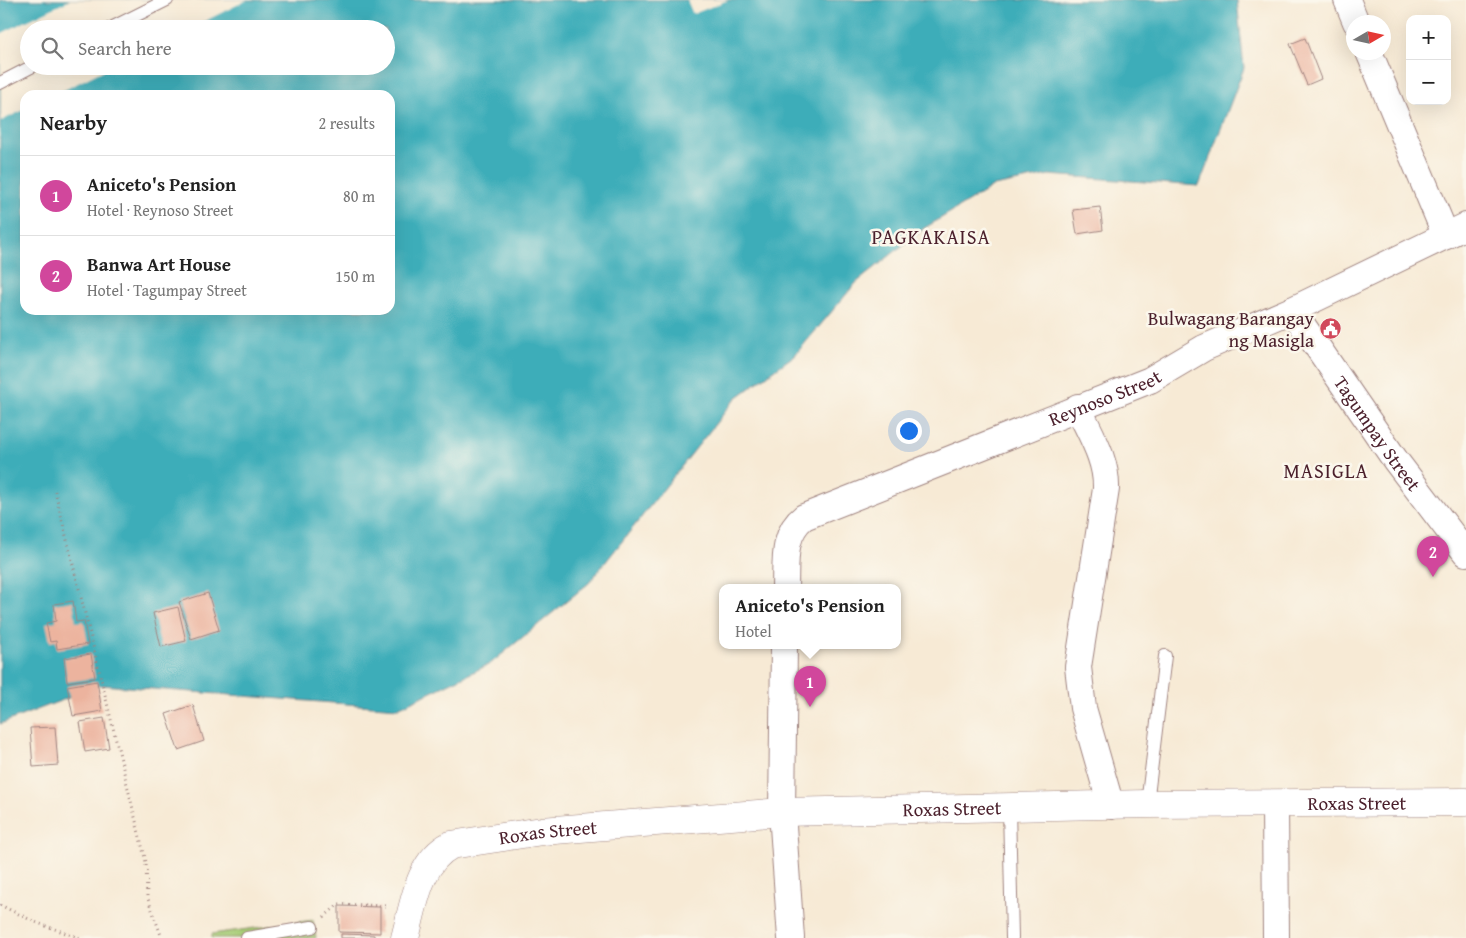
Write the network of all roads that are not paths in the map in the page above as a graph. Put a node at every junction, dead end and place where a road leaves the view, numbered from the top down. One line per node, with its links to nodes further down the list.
1 (167, 0): 4 (lane)
2 (1347, 0): 3 (street)
3 (1353, 15)
4 (127, 20)
5 (1373, 60): 8 (street)
6 (20, 73): 7 (lane)
7 (0, 83)
8 (1456, 231): 9 (street, Reynoso Street)
9 (1292, 310): 10 (street, Reynoso Street); 11 (street, Tagumpay Street)
10 (1078, 407): 12 (street, Reynoso Street); 18 (street)
11 (1466, 553)
12 (785, 584)
13 (784, 649): 20 (street)
14 (1164, 656): 17 (lane)
15 (1466, 802): 16 (street, Roxas Street)
16 (1275, 803): 17 (street, Roxas Street); 26 (street)
17 (1147, 804): 18 (street, Roxas Street)
18 (1111, 806): 19 (street, Roxas Street)
19 (1009, 808): 20 (street, Roxas Street); 25 (lane)
20 (782, 812): 23 (street, Roxas Street); 24 (street)
21 (312, 927): 22 (lane)
22 (247, 938)
23 (405, 938)
24 (791, 938)
25 (1012, 938)
26 (1276, 938)

